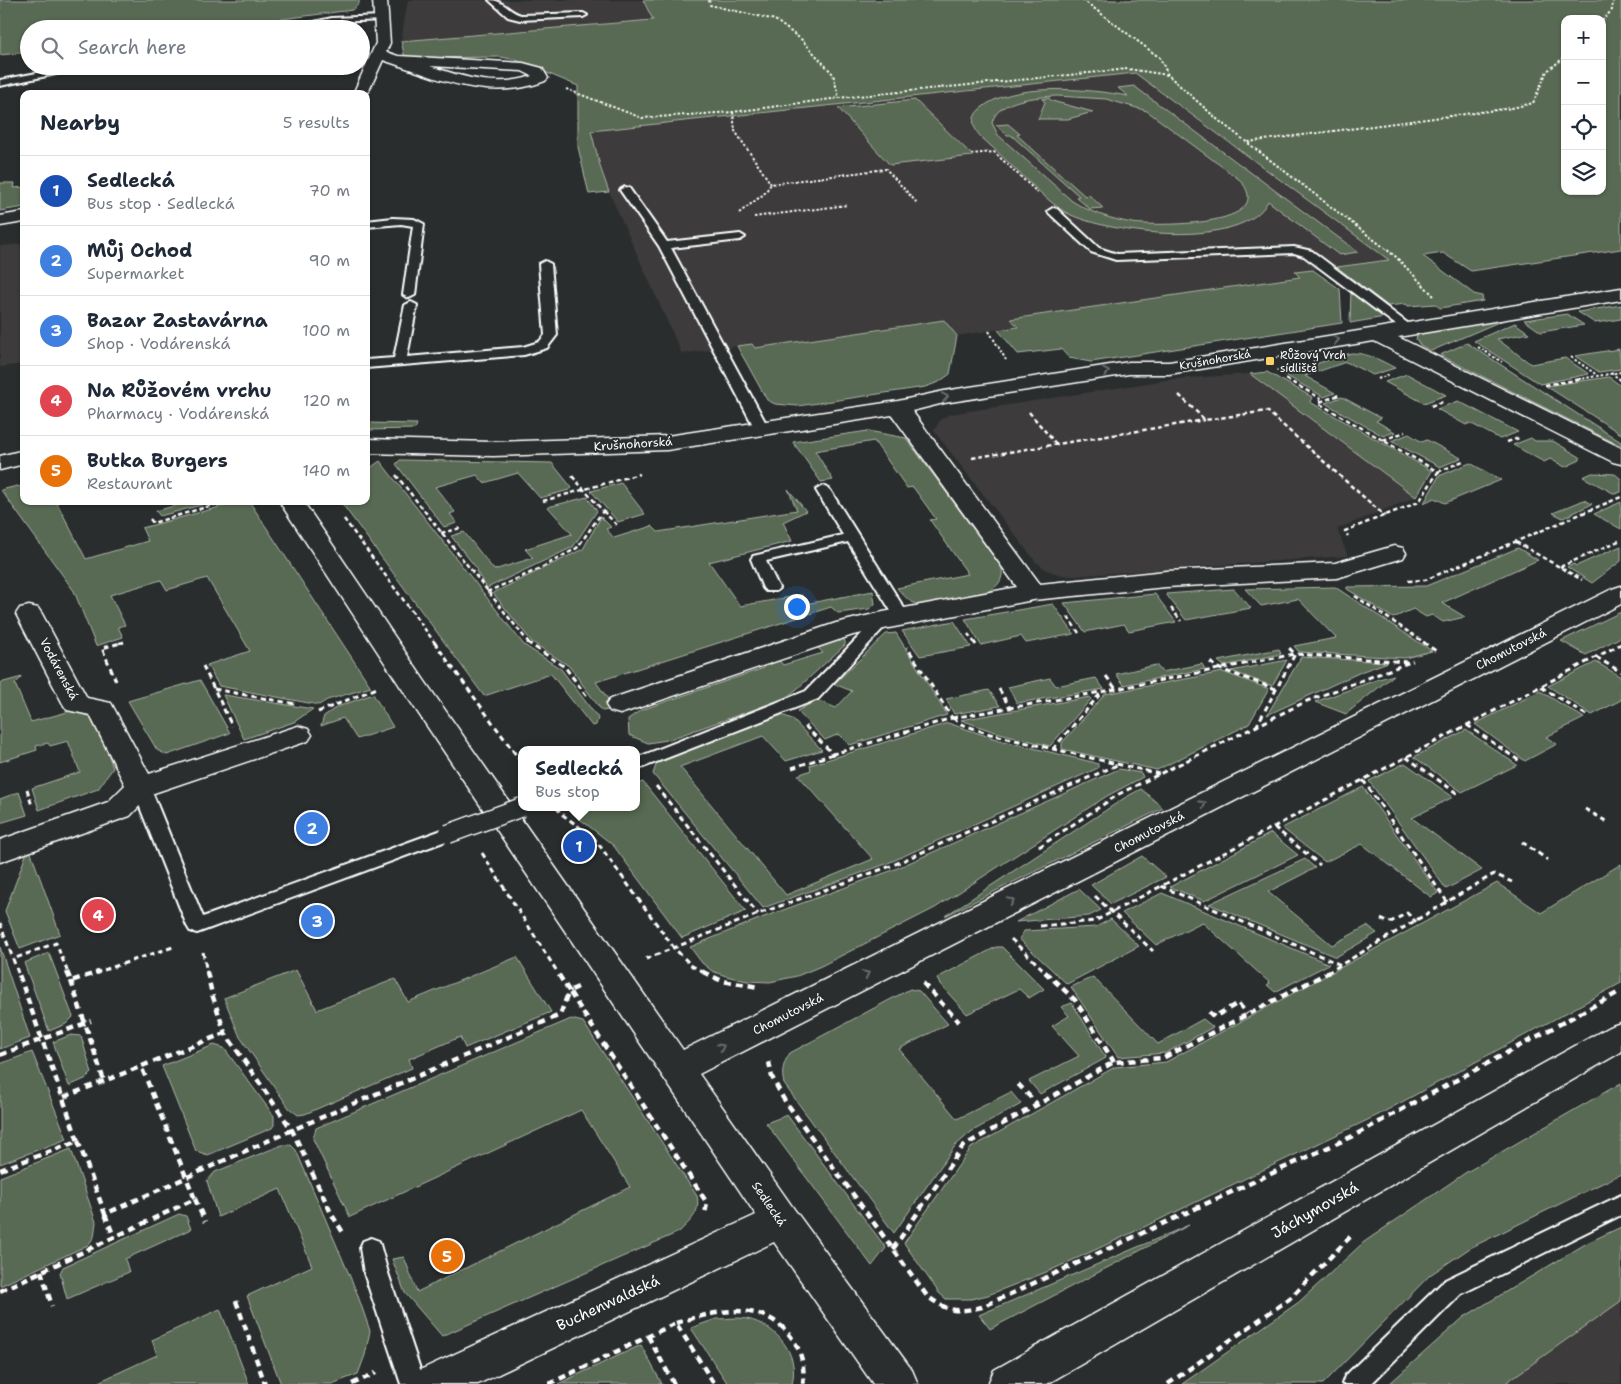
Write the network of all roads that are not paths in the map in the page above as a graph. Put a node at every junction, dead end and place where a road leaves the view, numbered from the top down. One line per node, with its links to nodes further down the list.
1 (380, 0): 4 (street)
2 (494, 0): 3 (lane)
3 (583, 14)
4 (382, 18): 5 (lane); 6 (street)
5 (332, 20)
6 (378, 54): 7 (street); 8 (street)
7 (398, 60): 7 (street)
8 (370, 73)
9 (42, 75): 11 (lane)
10 (369, 75): 12 (street)
11 (0, 83)
12 (363, 90)
13 (625, 190): 19 (lane)
14 (1053, 211): 22 (lane)
15 (20, 218): 16 (street)
16 (0, 221)
17 (370, 224): 24 (lane)
18 (740, 236): 19 (lane)
19 (664, 246): 27 (lane)
20 (545, 264): 24 (lane)
21 (1621, 294): 22 (street, Krušnohorská)
22 (1408, 328): 23 (street, Krušnohorská)
23 (1374, 333): 26 (street, Krušnohorská, one-way to 23); 29 (street)
24 (400, 361): 25 (lane)
25 (370, 364)
26 (898, 408): 27 (street, Krušnohorská); 37 (street)
27 (761, 428): 28 (street, Krušnohorská)
28 (370, 446)
29 (1621, 457)
30 (20, 458): 31 (street)
31 (0, 463)
32 (823, 490): 34 (lane)
33 (294, 505): 48 (street, Sedlecká)
34 (852, 537): 36 (lane); 40 (lane)
35 (1394, 554): 37 (street)
36 (771, 588)
37 (1033, 592): 40 (street)
38 (1621, 594): 48 (street, Chomutovská, one-way to 38)
39 (29, 614): 44 (street, Vodárenská)
40 (892, 618): 41 (street); 43 (lane)
41 (620, 705)
42 (298, 735): 44 (street)
43 (640, 764)
44 (141, 787): 45 (lane, bridge); 46 (street)
45 (518, 808)
46 (0, 851)
47 (1621, 1036): 55 (street, Jáchymovská)
48 (677, 1069): 50 (street, Sedlecká)
49 (1621, 1204): 56 (lane)
50 (781, 1222): 53 (street, Buchenwaldská); 54 (street, Sedlecká)
51 (371, 1248): 52 (lane)
52 (414, 1384)
53 (435, 1384)
54 (897, 1384)
55 (1009, 1384)
56 (1354, 1384)

